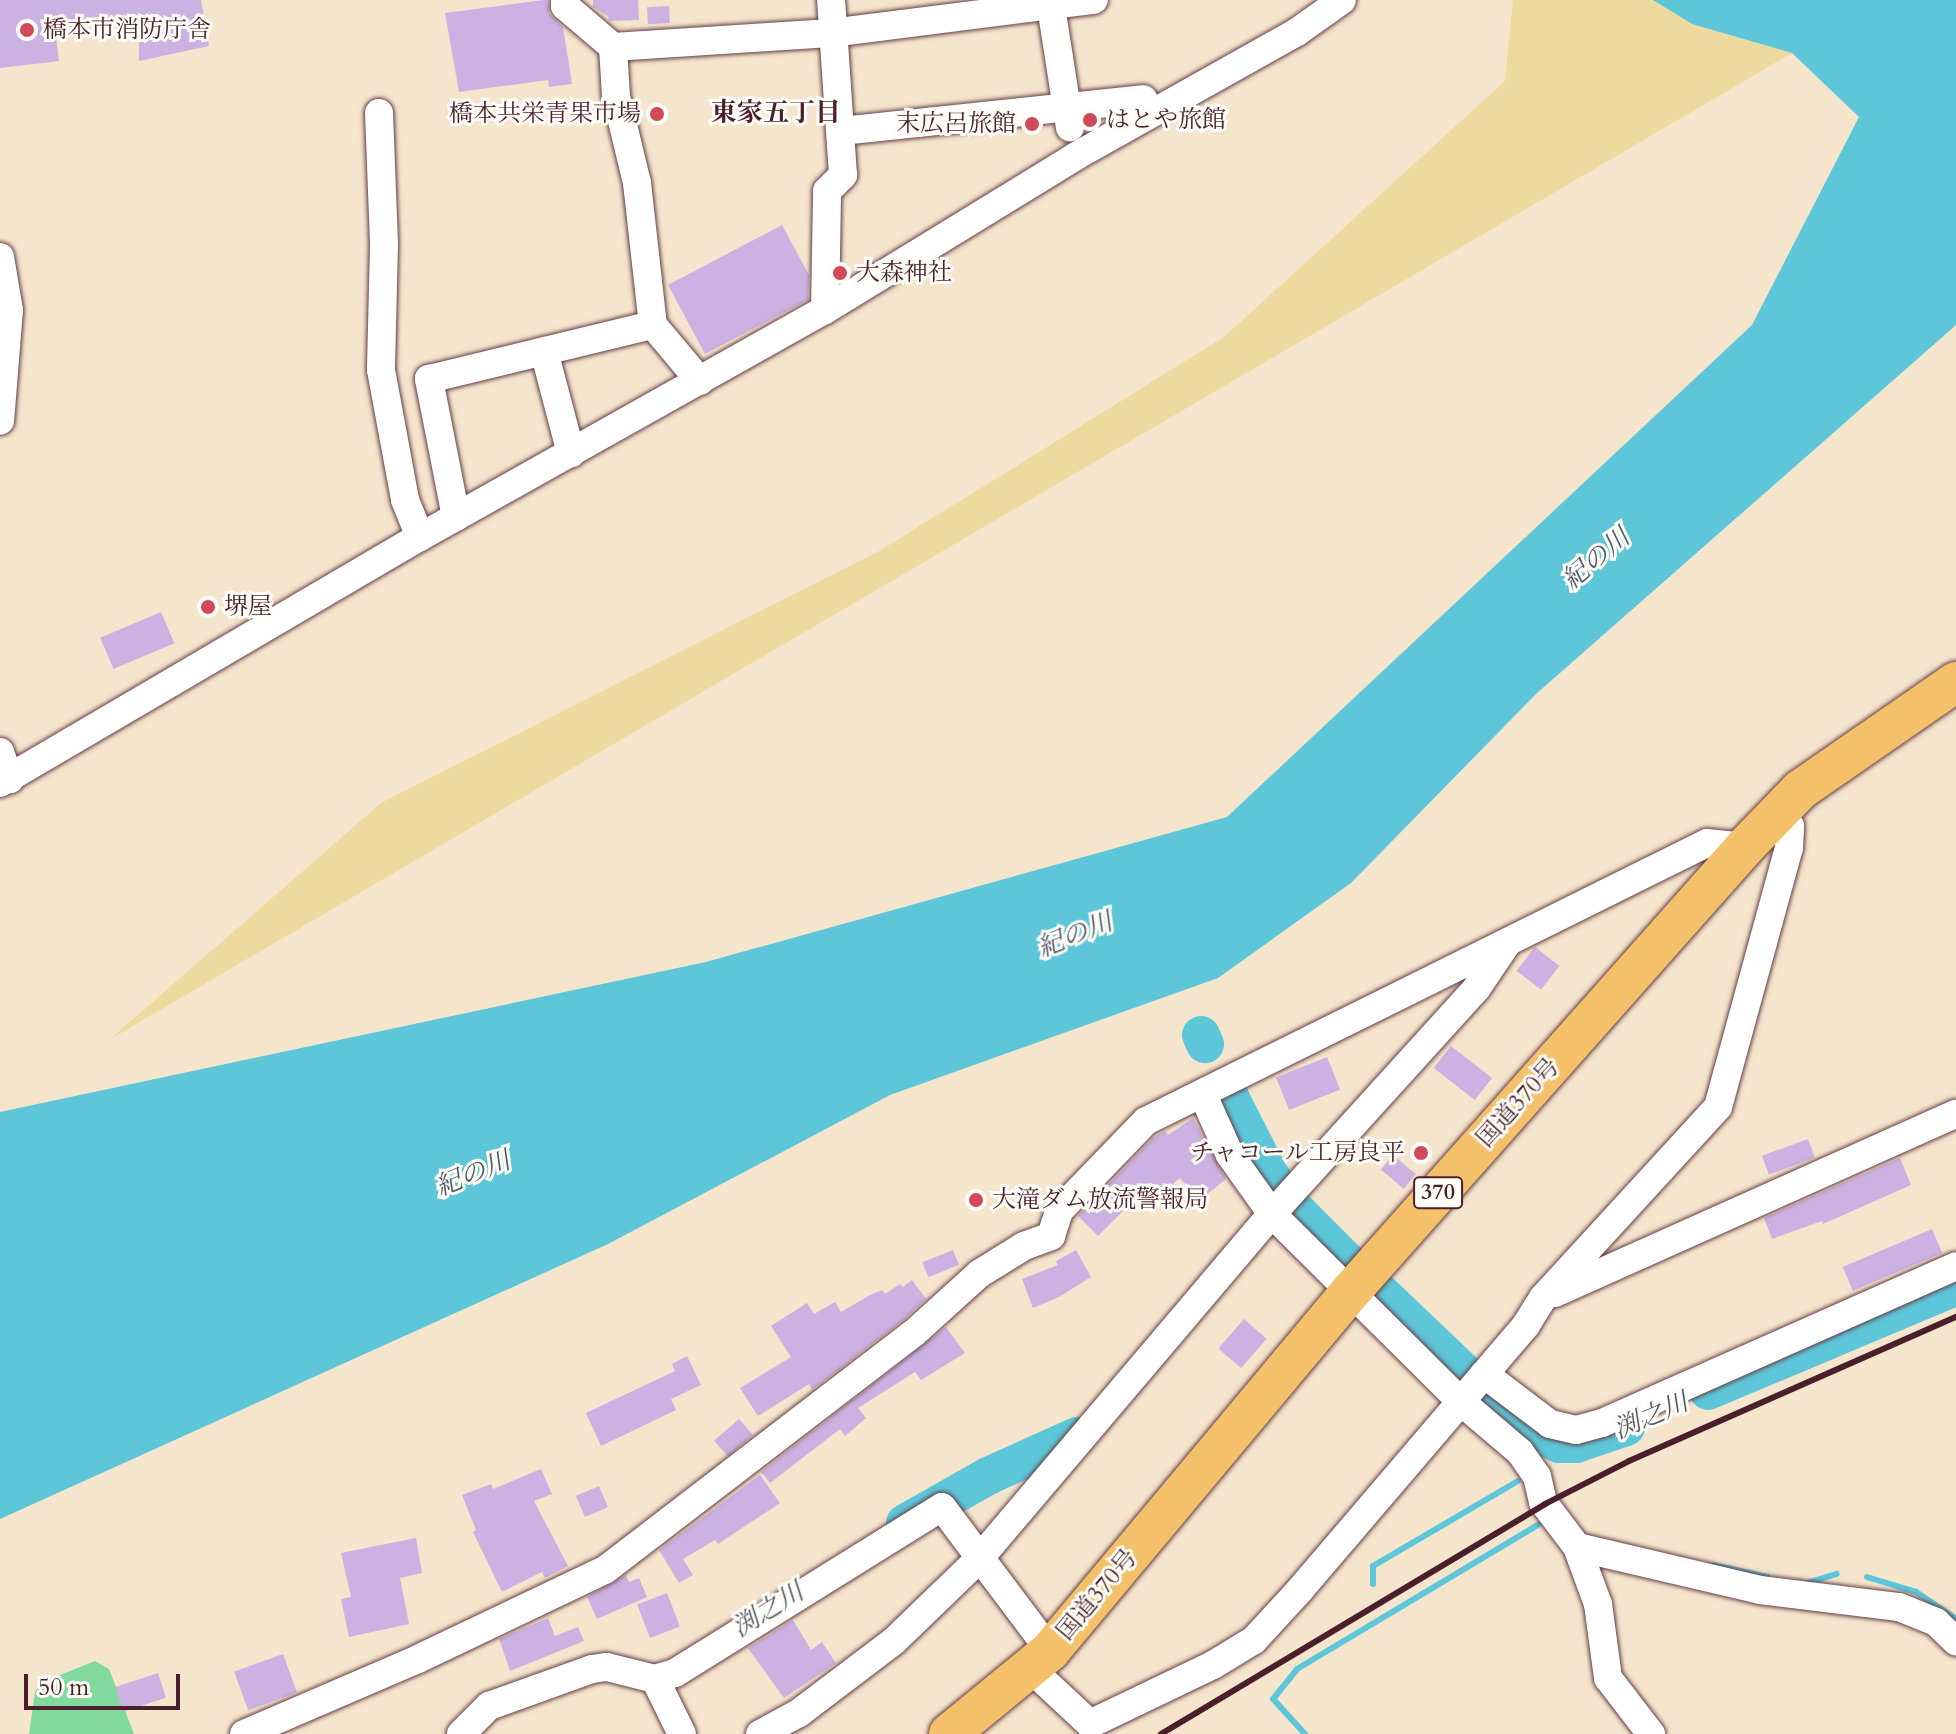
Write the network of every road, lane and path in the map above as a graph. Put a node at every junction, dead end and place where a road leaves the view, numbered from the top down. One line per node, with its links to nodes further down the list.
1 (565, 0): 7 (street)
2 (831, 0): 6 (street)
3 (1094, 0): 5 (street)
4 (1342, 0): 13 (street)
5 (1050, 3): 6 (street); 10 (street)
6 (831, 33): 7 (street); 11 (street)
7 (613, 47): 14 (street)
8 (1143, 99): 10 (street)
9 (379, 113): 20 (street)
10 (1068, 117): 11 (street)
11 (841, 131): 13 (street)
12 (0, 257): 17 (street)
13 (825, 310): 16 (street)
14 (653, 325): 15 (street); 16 (street)
15 (544, 351): 18 (street); 19 (street)
16 (700, 381): 18 (street)
17 (0, 421)
18 (571, 453): 19 (street)
19 (456, 517): 20 (street)
20 (420, 537): 23 (street)
21 (1956, 682): 24 (highway, 国道370号 / 370)
22 (0, 752): 23 (street)
23 (5, 781)
24 (1776, 815): 25 (highway, 国道370号 / 370); 32 (street)
25 (1745, 847): 26 (street); 31 (highway, 国道370号 / 370)
26 (1507, 943): 27 (street); 29 (street)
27 (1203, 1095): 29 (street); 39 (street)
28 (1956, 1114): 32 (street)
29 (1283, 1202): 31 (street); 35 (street)
30 (1956, 1266): 33 (street)
31 (1352, 1290): 33 (street); 37 (highway, 国道370号 / 370)
32 (1543, 1298): 33 (street)
33 (1473, 1386): 34 (street); 37 (street)
34 (1577, 1547): 36 (street); 44 (street)
35 (979, 1559): 37 (street); 38 (street); 42 (street)
36 (1956, 1641)
37 (1041, 1660): 43 (highway, 国道370号 / 370)
38 (655, 1679): 40 (street); 41 (street)
39 (252, 1733)
40 (461, 1734)
41 (682, 1734)
42 (760, 1734)
43 (949, 1734)
44 (1651, 1734)

